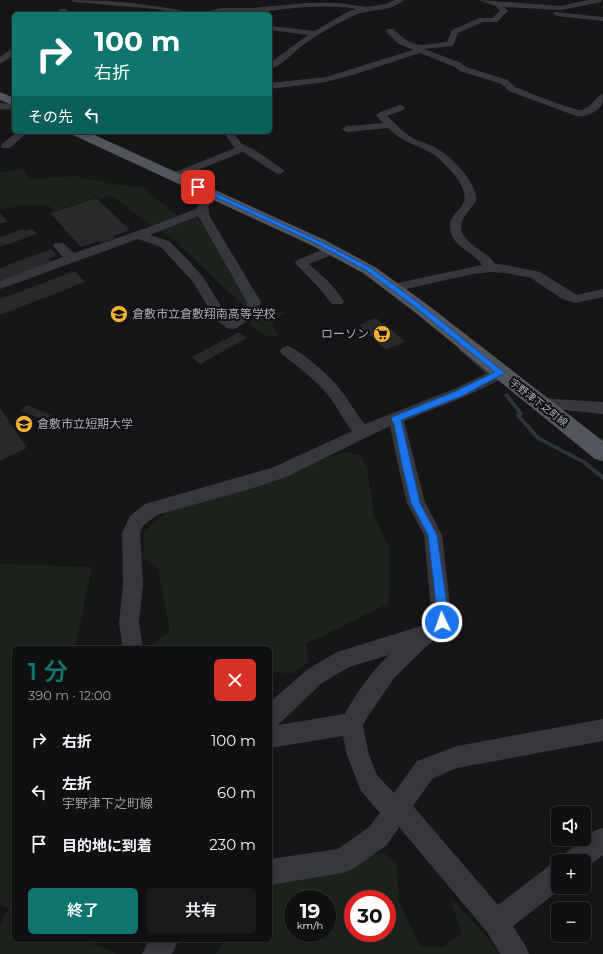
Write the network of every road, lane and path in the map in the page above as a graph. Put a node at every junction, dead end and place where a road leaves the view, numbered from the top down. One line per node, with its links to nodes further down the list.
1 (74, 0): 6 (street)
2 (380, 0): 7 (street)
3 (483, 0): 8 (street)
4 (539, 0): 9 (street)
5 (598, 0): 9 (street)
6 (99, 1): 11 (street)
7 (398, 2): 10 (street)
8 (499, 4): 9 (street); 18 (street)
9 (526, 5): 14 (street)
10 (366, 9): 13 (street); 17 (street)
11 (180, 12)
12 (214, 12): 13 (street)
13 (249, 12)
14 (603, 19)
15 (272, 28): 17 (street)
16 (390, 31): 18 (street)
17 (315, 33): 21 (street)
18 (419, 51): 22 (street); 24 (street)
19 (12, 52): 20 (street)
20 (0, 61)
21 (272, 65)
22 (272, 86)
23 (0, 96): 25 (main road)
24 (603, 97)
25 (12, 101)
26 (0, 106): 27 (street)
27 (12, 107)
28 (400, 108): 29 (street)
29 (391, 125): 30 (street); 44 (street)
30 (347, 129)
31 (21, 134): 34 (street)
32 (82, 134): 37 (main road, 宇野津下之町線)
33 (229, 134): 35 (street)
34 (6, 146)
35 (242, 149): 36 (street); 37 (street)
36 (280, 171)
37 (174, 176): 38 (main road, 宇野津下之町線)
38 (210, 193): 39 (street); 42 (main road, 宇野津下之町線)
39 (201, 211): 40 (street); 40 (street)
40 (138, 235): 43 (street)
41 (59, 246): 43 (street)
42 (332, 250): 46 (main road, 宇野津下之町線); 48 (street)
43 (74, 257): 45 (street)
44 (490, 268): 46 (street); 47 (street)
45 (0, 284)
46 (393, 288): 50 (main road, 宇野津下之町線)
47 (601, 296)
48 (337, 301)
49 (287, 351): 54 (street)
50 (501, 373): 51 (main road, 宇野津下之町線); 53 (street)
51 (539, 402): 52 (street); 55 (main road, 宇野津下之町線)
52 (603, 408)
53 (395, 419): 54 (street); 56 (street)
54 (363, 432): 57 (street)
55 (603, 453)
56 (427, 634): 58 (street); 59 (street)
57 (133, 646)
58 (272, 714)
59 (352, 724): 61 (street); 62 (street)
60 (603, 730): 62 (street)
61 (272, 737)
62 (397, 809): 65 (street); 67 (street)
63 (603, 840): 64 (street)
64 (585, 854)
65 (272, 872)
66 (551, 880): 67 (street)
67 (496, 923): 70 (street)
68 (164, 942): 69 (street)
69 (155, 954)
70 (516, 954)

